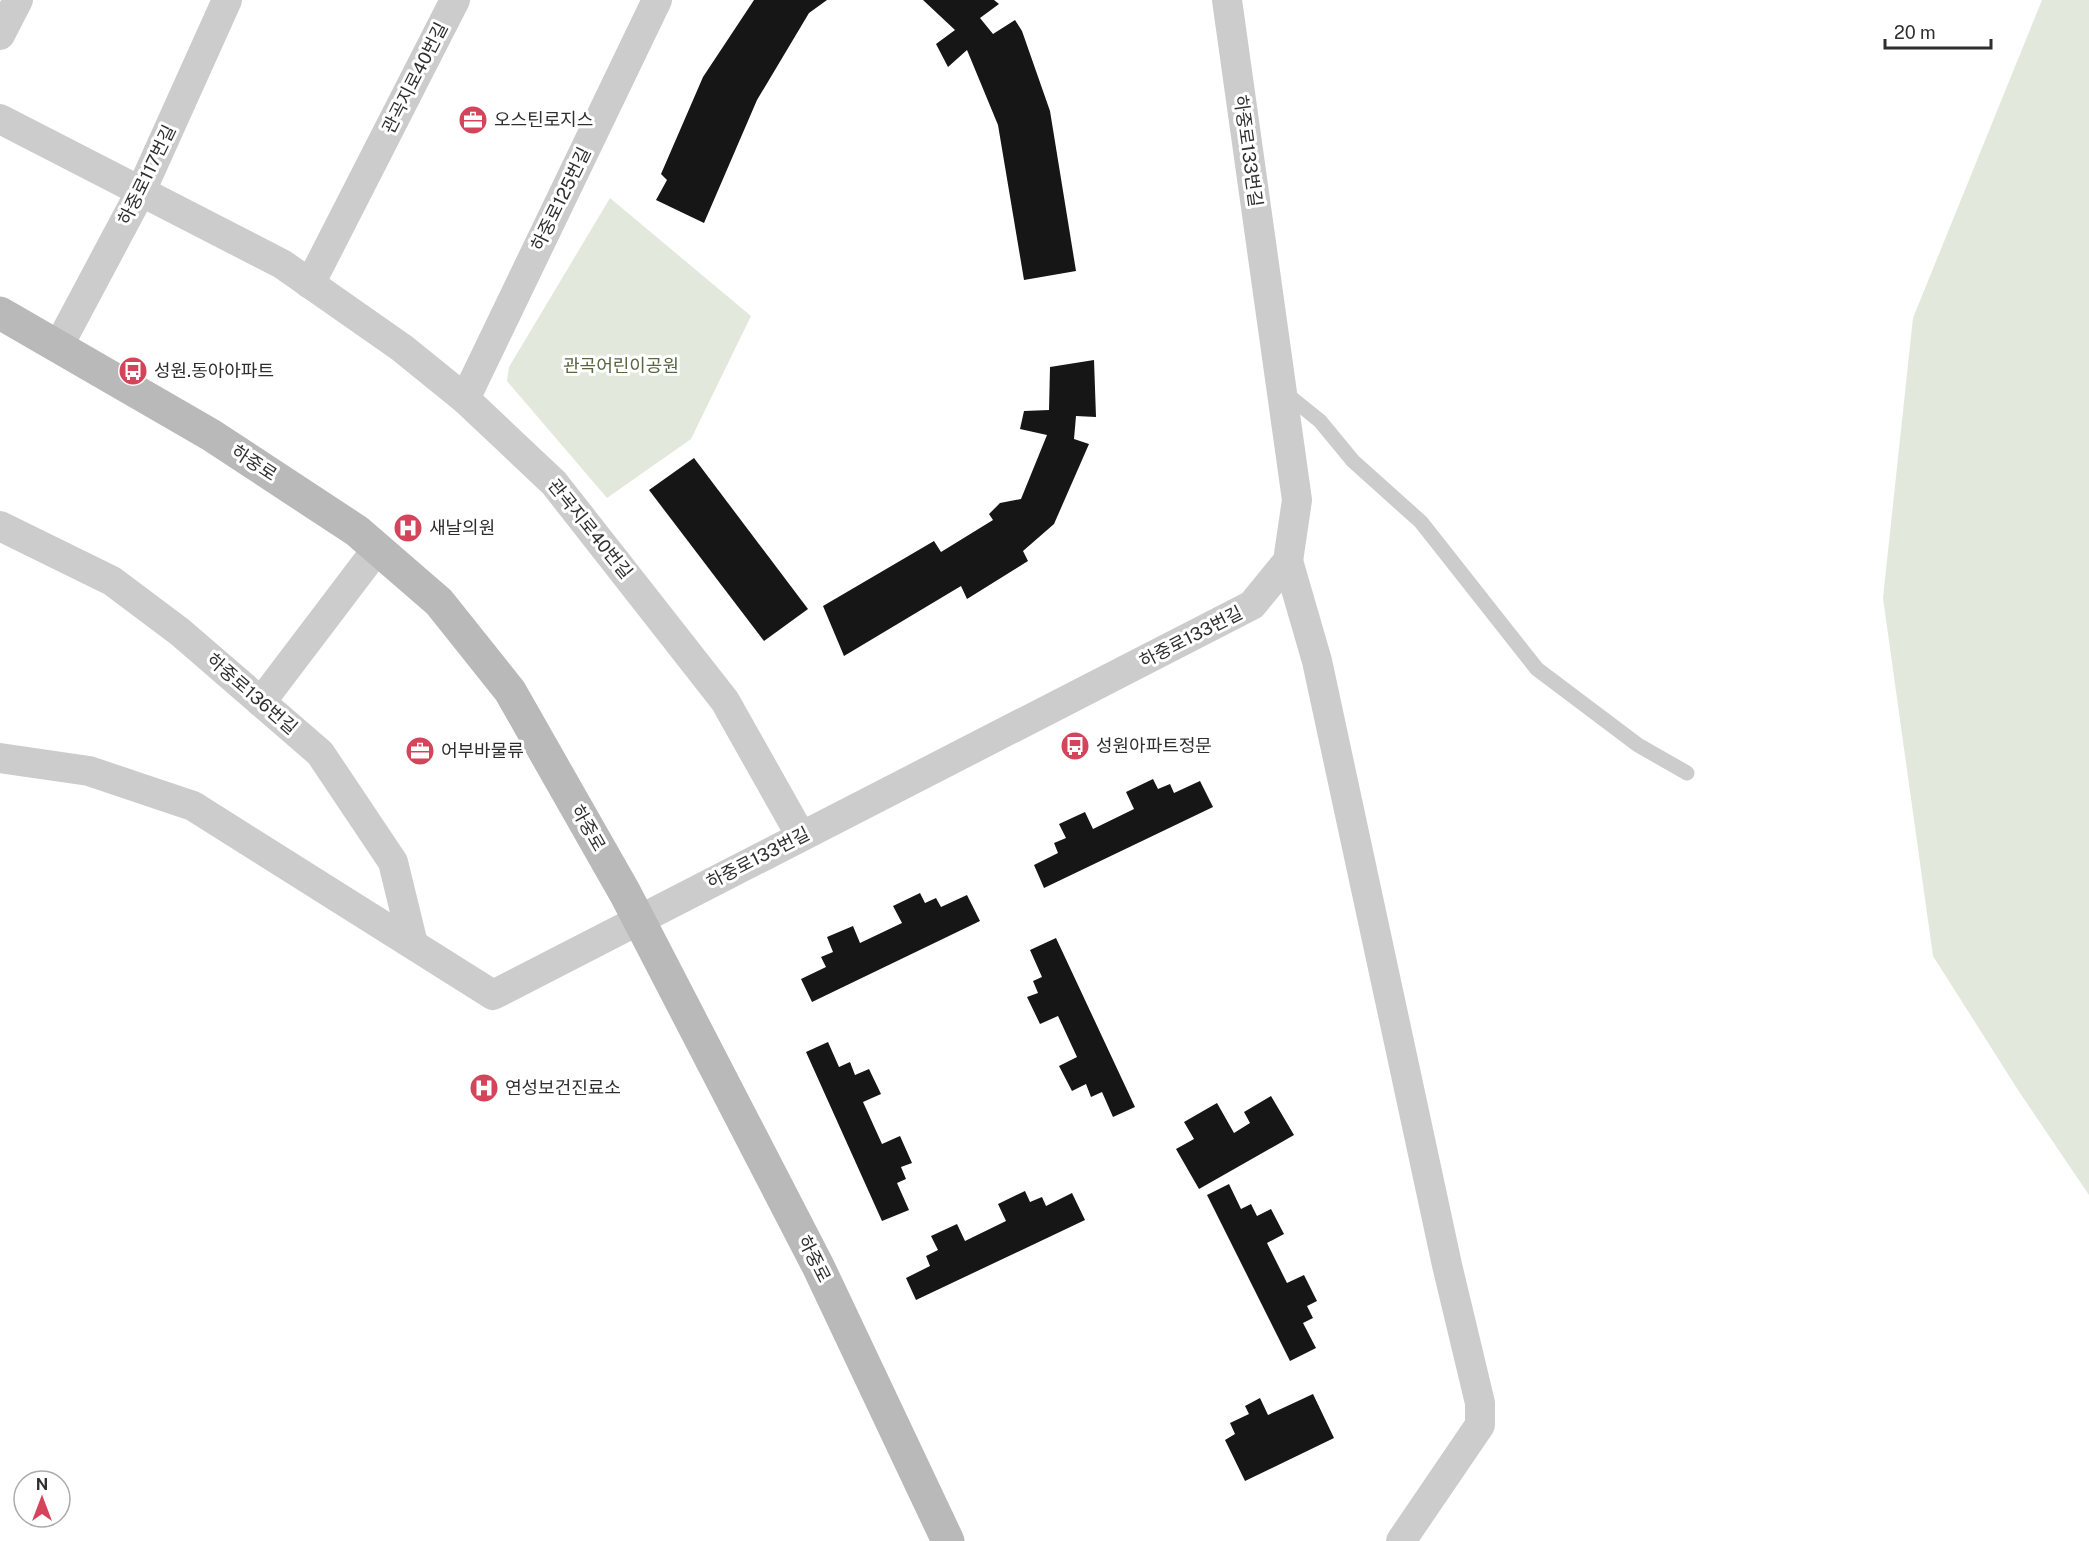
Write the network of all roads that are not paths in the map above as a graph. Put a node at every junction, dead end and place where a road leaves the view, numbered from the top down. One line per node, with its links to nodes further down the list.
1 (18, 0): 6 (street)
2 (227, 0): 8 (street, 하중로117번길)
3 (455, 0): 9 (street, 관곡지로40번길)
4 (657, 0): 13 (street, 하중로125번길)
5 (1227, 0): 12 (street, 하중로133번길)
6 (0, 35)
7 (0, 119): 8 (street, 관곡지로40번길)
8 (141, 191): 9 (street, 관곡지로40번길); 11 (street, 하중로117번길)
9 (310, 284): 13 (street, 관곡지로40번길)
10 (0, 313): 11 (street, 하중로)
11 (58, 346): 15 (street, 하중로)
12 (1281, 390): 16 (street, 하중로133번길); 19 (lane)
13 (465, 399): 20 (street, 관곡지로40번길)
14 (0, 526): 17 (street, 하중로136번길)
15 (377, 549): 17 (street); 21 (street, 하중로)
16 (1288, 561): 20 (street, 하중로133번길); 24 (street)
17 (261, 702): 22 (street, 하중로136번길)
18 (0, 758): 22 (street)
19 (1687, 773)
20 (801, 836): 21 (street, 하중로133번길)
21 (639, 919): 22 (street); 23 (street, 하중로)
22 (413, 944)
23 (948, 1541)
24 (1401, 1541)

